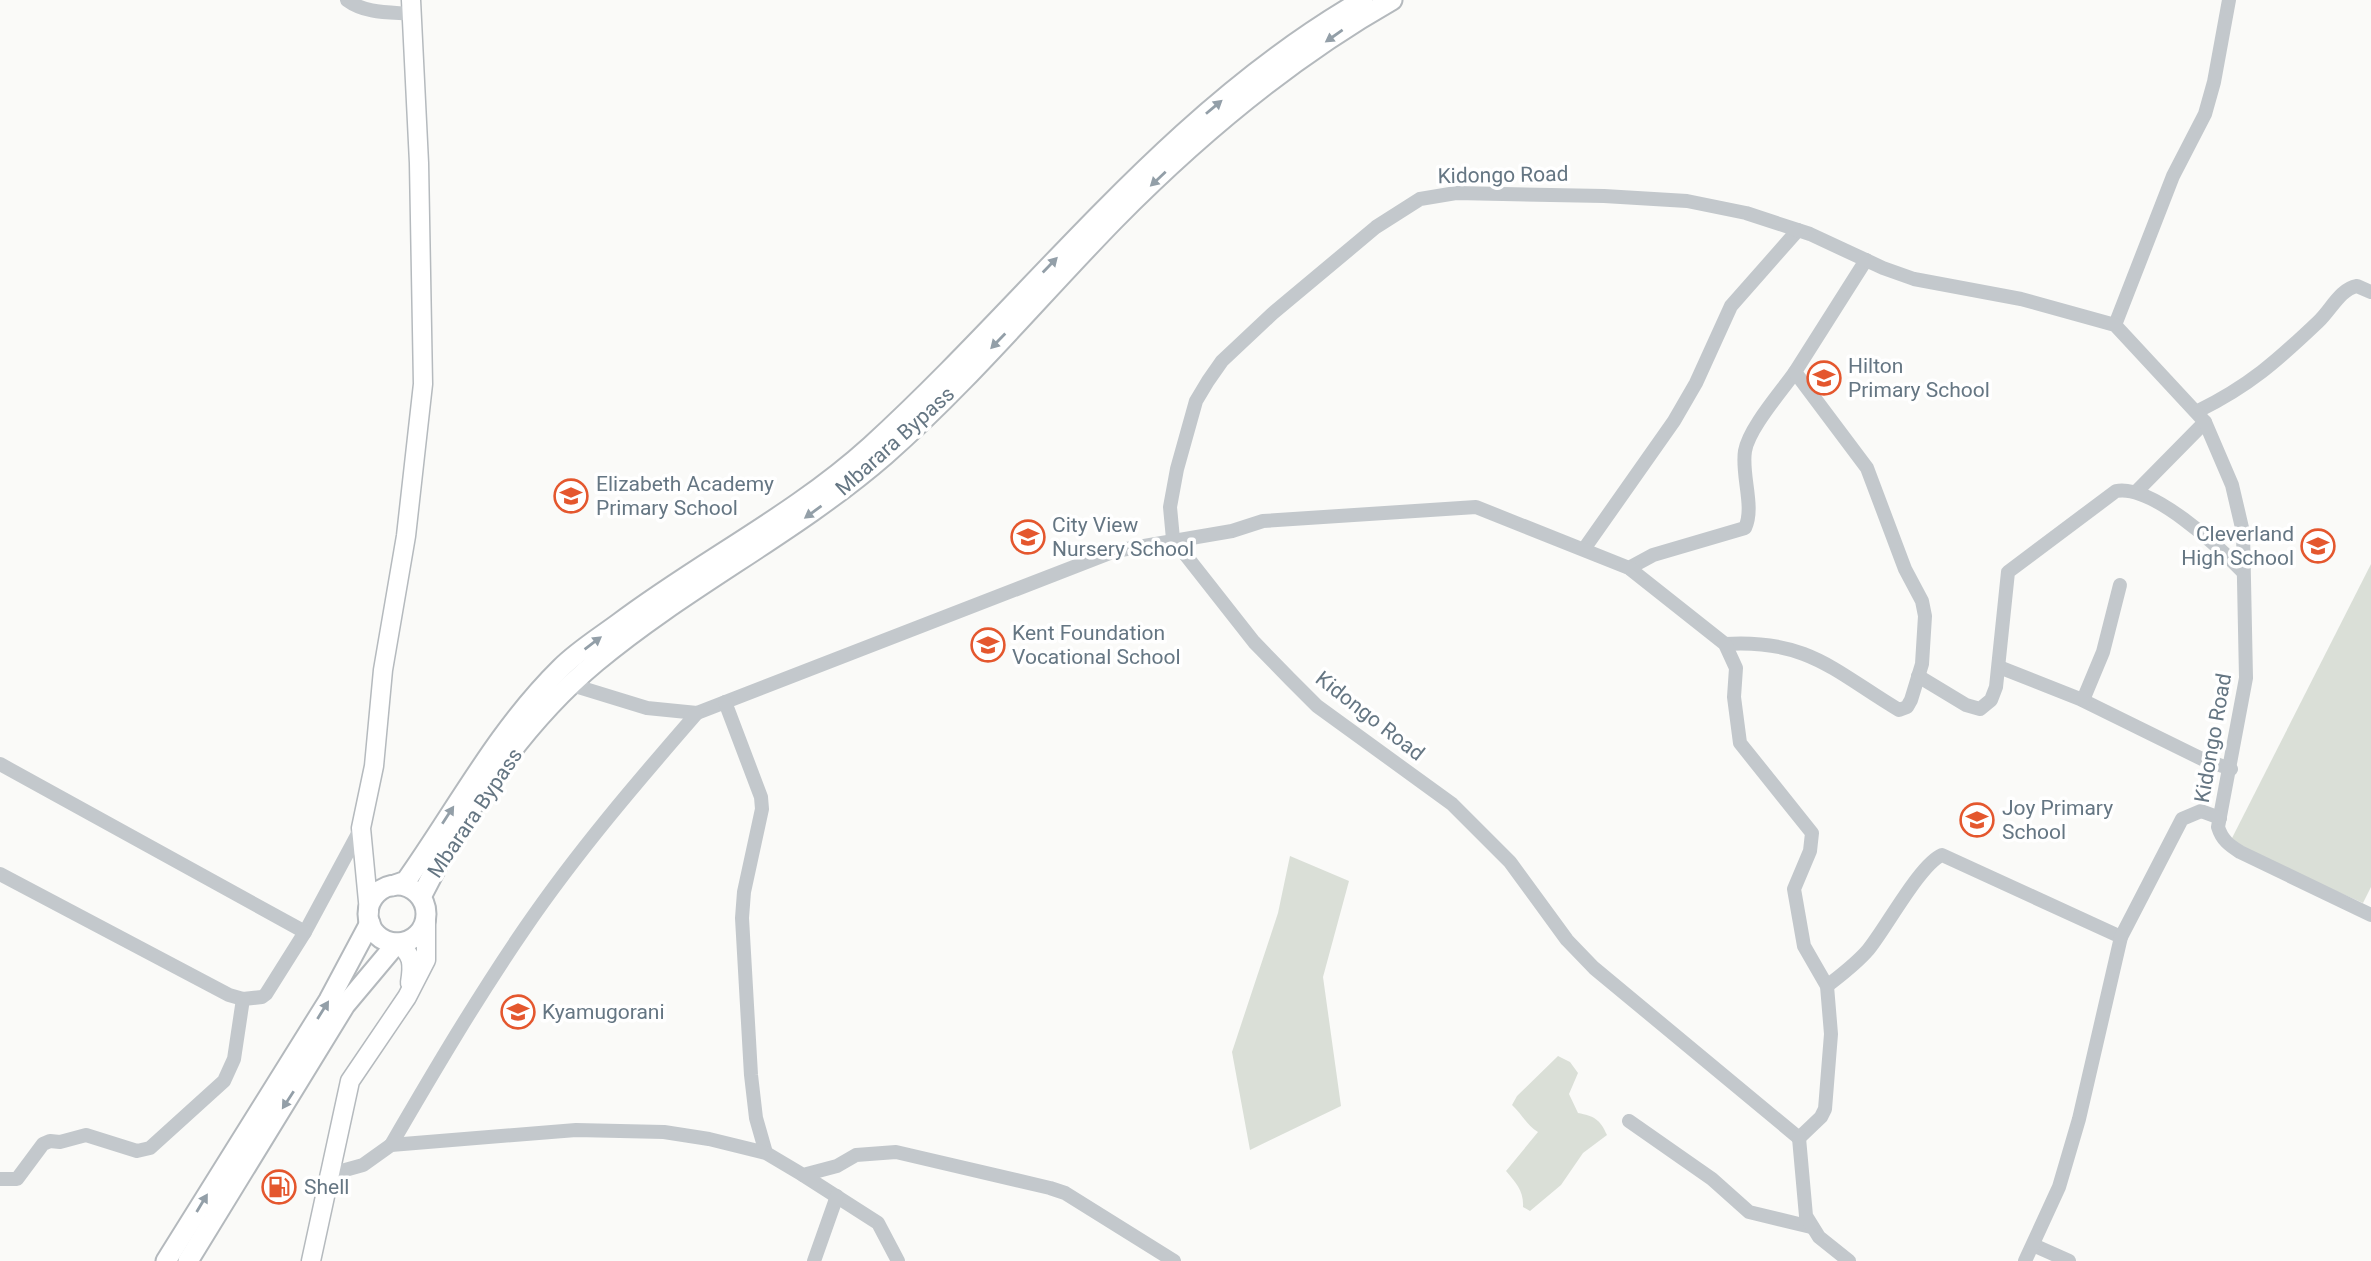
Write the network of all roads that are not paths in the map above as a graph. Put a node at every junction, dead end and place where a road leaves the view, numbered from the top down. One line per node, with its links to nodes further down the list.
1 (347, 0): 5 (street)
2 (1363, 0): 31 (highway, Mbarara Bypass, one-way to 2)
3 (1392, 0): 21 (highway, Mbarara Bypass, one-way to 21)
4 (2229, 0): 9 (street)
5 (412, 7): 28 (main road)
6 (1798, 230): 7 (street, Kidongo Road); 13 (street, Kidongo Road); 14 (street)
7 (1866, 260): 9 (street, Kidongo Road); 10 (street)
8 (2371, 292): 11 (street)
9 (2115, 325): 11 (street, Kidongo Road)
10 (1795, 372): 15 (street); 20 (street)
11 (2201, 417): 12 (street); 16 (street, Kidongo Road)
12 (2137, 491): 16 (street); 19 (street)
13 (1173, 539): 14 (street); 23 (street); 43 (street, Kidongo Road)
14 (1584, 549): 15 (street)
15 (1629, 568): 18 (street)
16 (2242, 572): 26 (street, Kidongo Road)
17 (2120, 585): 22 (street)
18 (1725, 643): 20 (street); 39 (street)
19 (1999, 667): 20 (street); 22 (street)
20 (1918, 676)
21 (572, 685): 24 (street); 32 (highway, Mbarara Bypass)
22 (2083, 700): 26 (street)
23 (725, 702): 24 (street); 45 (street)
24 (697, 713): 44 (street)
25 (0, 764): 36 (street)
26 (2231, 769): 27 (street, Kidongo Road)
27 (2220, 818): 33 (street, Kidongo Road); 37 (street)
28 (361, 828): 29 (main road); 36 (street)
29 (363, 848): 31 (main road); 34 (main road)
30 (0, 874): 41 (street)
31 (391, 886): 32 (highway); 34 (highway)
32 (421, 897): 35 (highway)
33 (2371, 915)
34 (369, 918): 38 (highway); 52 (highway, one-way to 34)
35 (426, 919): 38 (highway); 40 (main road)
36 (304, 932): 41 (street)
37 (2121, 937): 39 (street); 51 (street)
38 (397, 943): 40 (main road); 53 (highway, one-way to 53)
39 (1827, 986): 43 (street)
40 (407, 997): 46 (main road)
41 (243, 999): 48 (street)
42 (1629, 1121): 50 (street)
43 (1798, 1138): 50 (street)
44 (391, 1144): 45 (street); 46 (street)
45 (765, 1153): 47 (street)
46 (327, 1175): 54 (main road)
47 (803, 1175): 49 (street); 57 (street)
48 (0, 1178)
49 (837, 1196): 55 (street); 56 (street)
50 (1811, 1227): 58 (street)
51 (2033, 1245): 59 (street); 60 (street)
52 (166, 1261)
53 (188, 1261)
54 (311, 1261)
55 (814, 1261)
56 (898, 1261)
57 (1174, 1261)
58 (1849, 1261)
59 (2025, 1261)
60 (2068, 1261)

